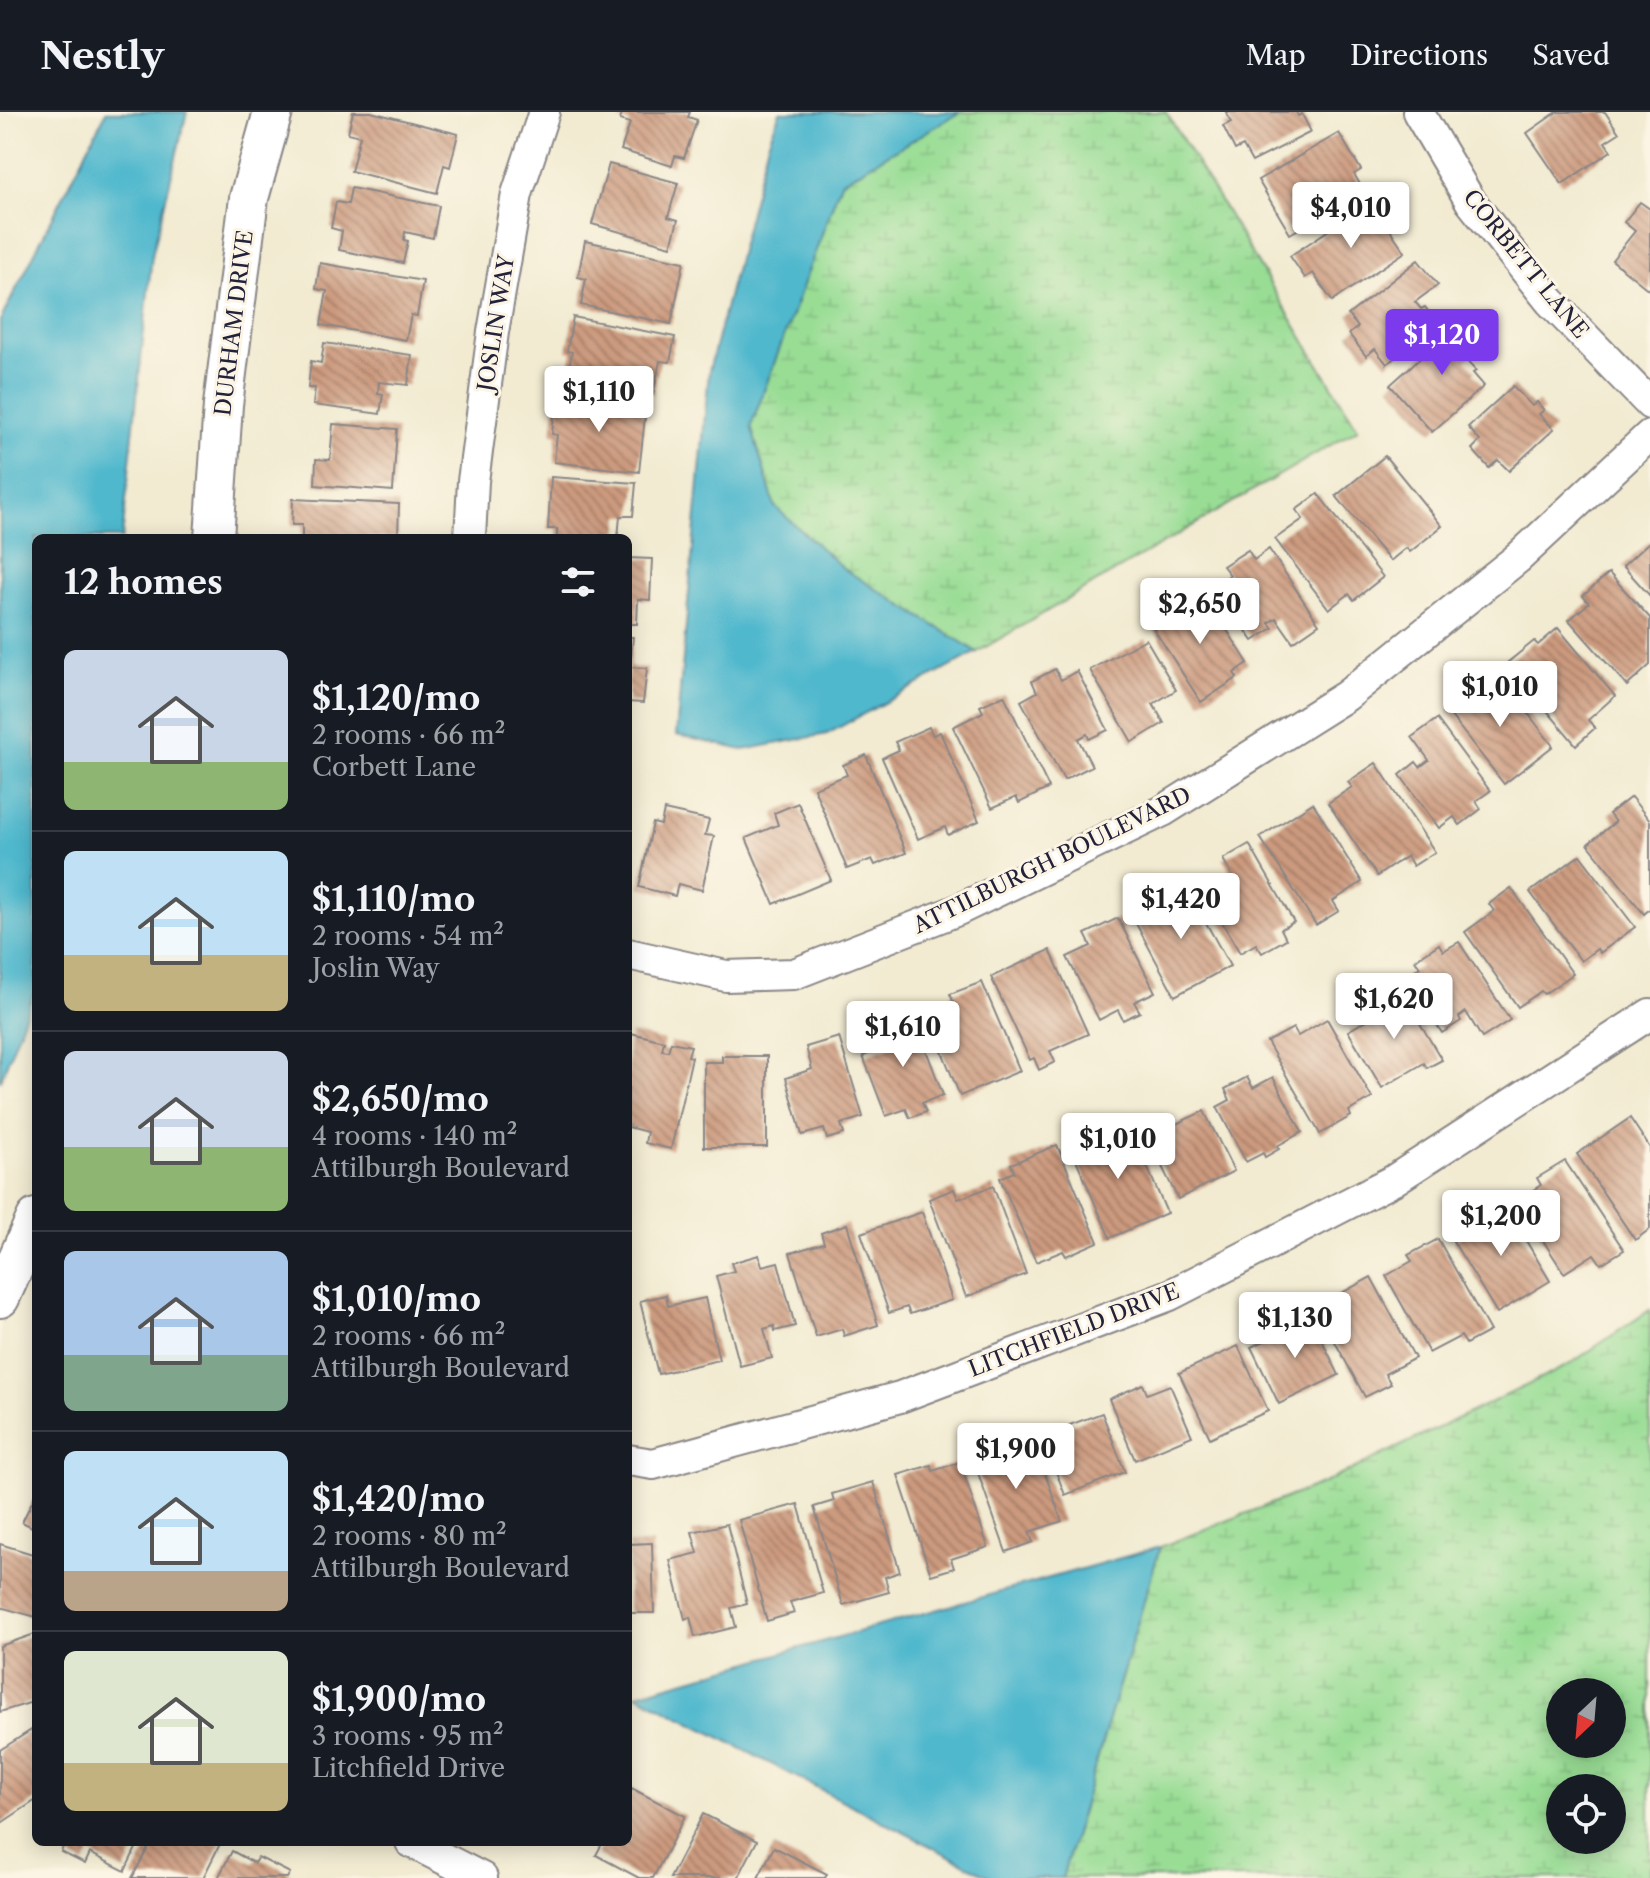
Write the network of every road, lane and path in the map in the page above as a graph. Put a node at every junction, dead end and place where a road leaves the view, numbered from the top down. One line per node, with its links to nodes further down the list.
1 (273, 112): 6 (street, DURHAM DRIVE)
2 (544, 112): 7 (street, JOSLIN WAY)
3 (1418, 112): 4 (street, CORBETT LANE)
4 (1650, 404)
5 (1650, 435): 8 (street, ATTILBURGH BOULEVARD)
6 (214, 534)
7 (470, 534)
8 (632, 955)
9 (1650, 1014): 12 (street, LITCHFIELD DRIVE)
10 (32, 1227): 11 (street)
11 (0, 1298)
12 (632, 1461)
13 (419, 1846): 14 (street)
14 (482, 1878)

